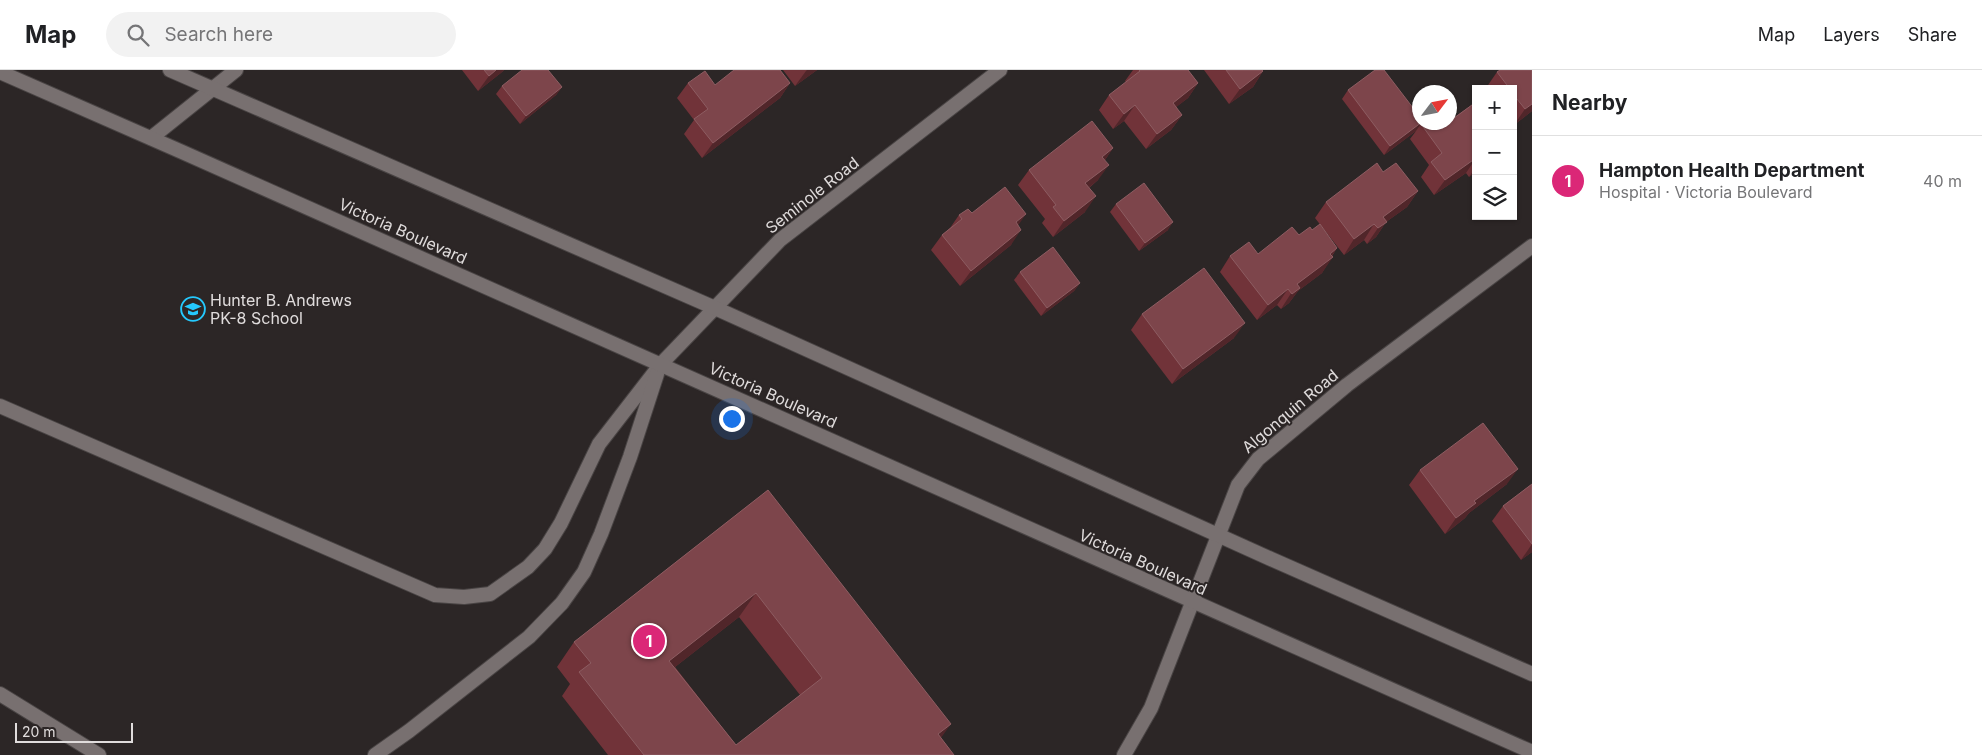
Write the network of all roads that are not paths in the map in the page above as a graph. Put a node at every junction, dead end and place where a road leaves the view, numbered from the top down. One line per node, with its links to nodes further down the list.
1 (170, 70): 5 (main road)
2 (236, 70): 5 (main road)
3 (1000, 70): 8 (main road, Seminole Road)
4 (0, 72): 6 (main road, Victoria Boulevard)
5 (212, 89): 6 (main road); 8 (main road)
6 (151, 138): 9 (main road, Victoria Boulevard)
7 (1532, 246): 11 (main road, Algonquin Road)
8 (715, 308): 9 (main road, Seminole Road); 11 (main road)
9 (661, 364): 10 (main road, Seminole Road); 12 (main road, Victoria Boulevard); 17 (main road)
10 (0, 406)
11 (1218, 534): 12 (main road, Algonquin Road); 13 (main road)
12 (1191, 603): 15 (main road, Victoria Boulevard); 18 (main road, Algonquin Road)
13 (1532, 674)
14 (0, 694): 16 (main road)
15 (1532, 752)
16 (99, 755)
17 (375, 755)
18 (1124, 755)

